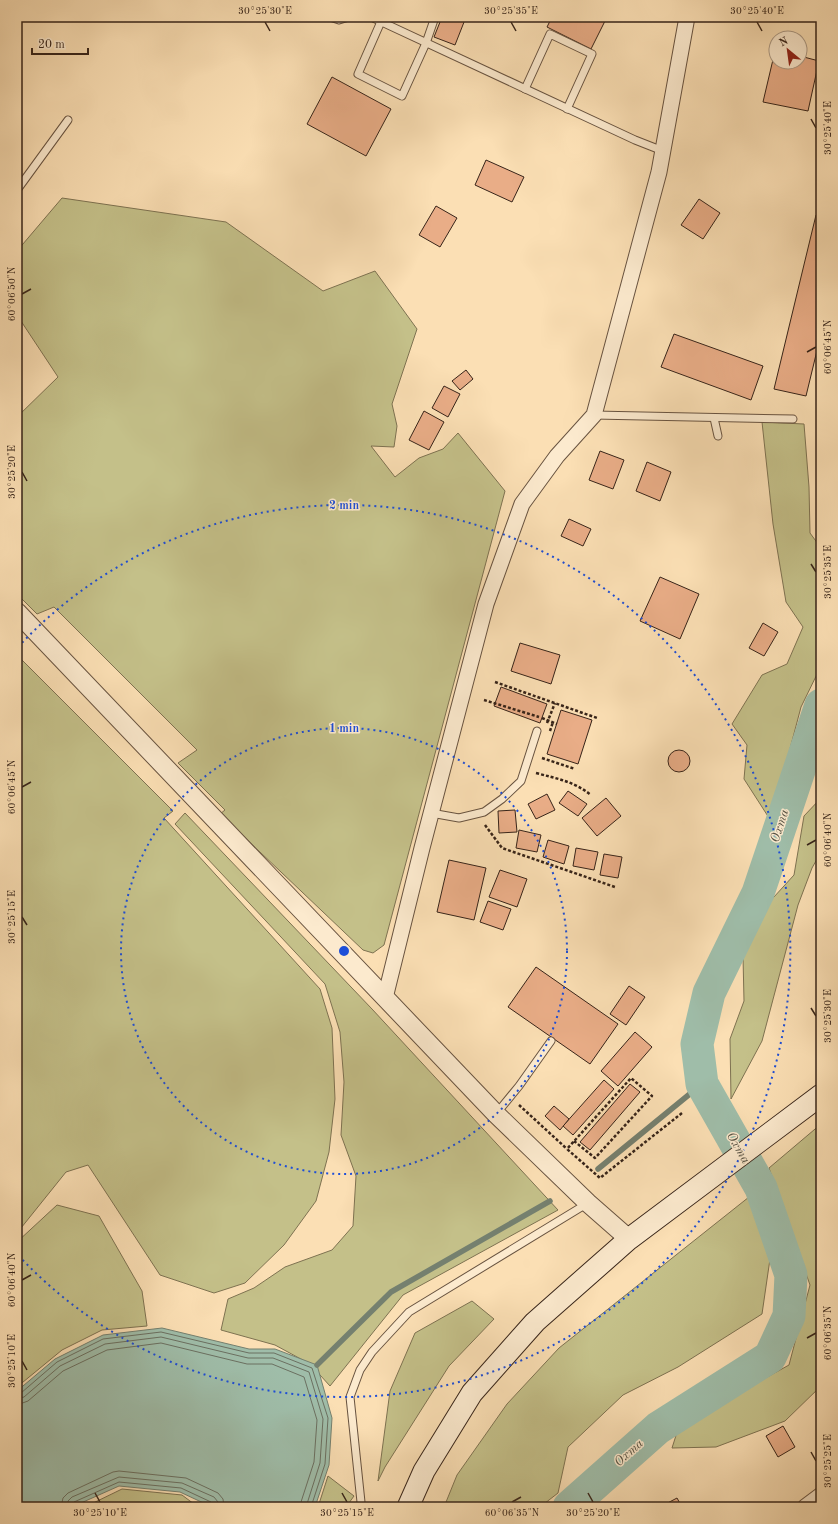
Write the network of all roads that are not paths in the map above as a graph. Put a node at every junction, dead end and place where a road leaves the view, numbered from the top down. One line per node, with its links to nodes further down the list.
1 (330, 17): 2 (lane)
2 (348, 17)
3 (371, 17): 6 (lane)
4 (435, 17): 7 (lane)
5 (687, 17): 11 (street)
6 (381, 19): 7 (lane); 7 (lane)
7 (426, 42): 8 (lane)
8 (525, 89): 9 (lane); 9 (lane)
9 (568, 108): 11 (lane)
10 (68, 120): 12 (lane)
11 (663, 151): 13 (street)
12 (17, 190)
13 (594, 415): 14 (lane); 19 (street)
14 (714, 418): 15 (lane); 16 (lane)
15 (794, 419)
16 (718, 436)
17 (17, 612): 20 (street)
18 (537, 731): 19 (lane)
19 (431, 813): 20 (street)
20 (385, 998): 23 (street)
21 (551, 1040): 23 (lane)
22 (821, 1095): 25 (main road)
23 (496, 1114): 24 (street)
24 (588, 1204): 25 (street); 27 (lane)
25 (629, 1239): 28 (main road)
26 (821, 1495): 29 (street)
27 (359, 1507)
28 (408, 1507)
29 (805, 1507)

